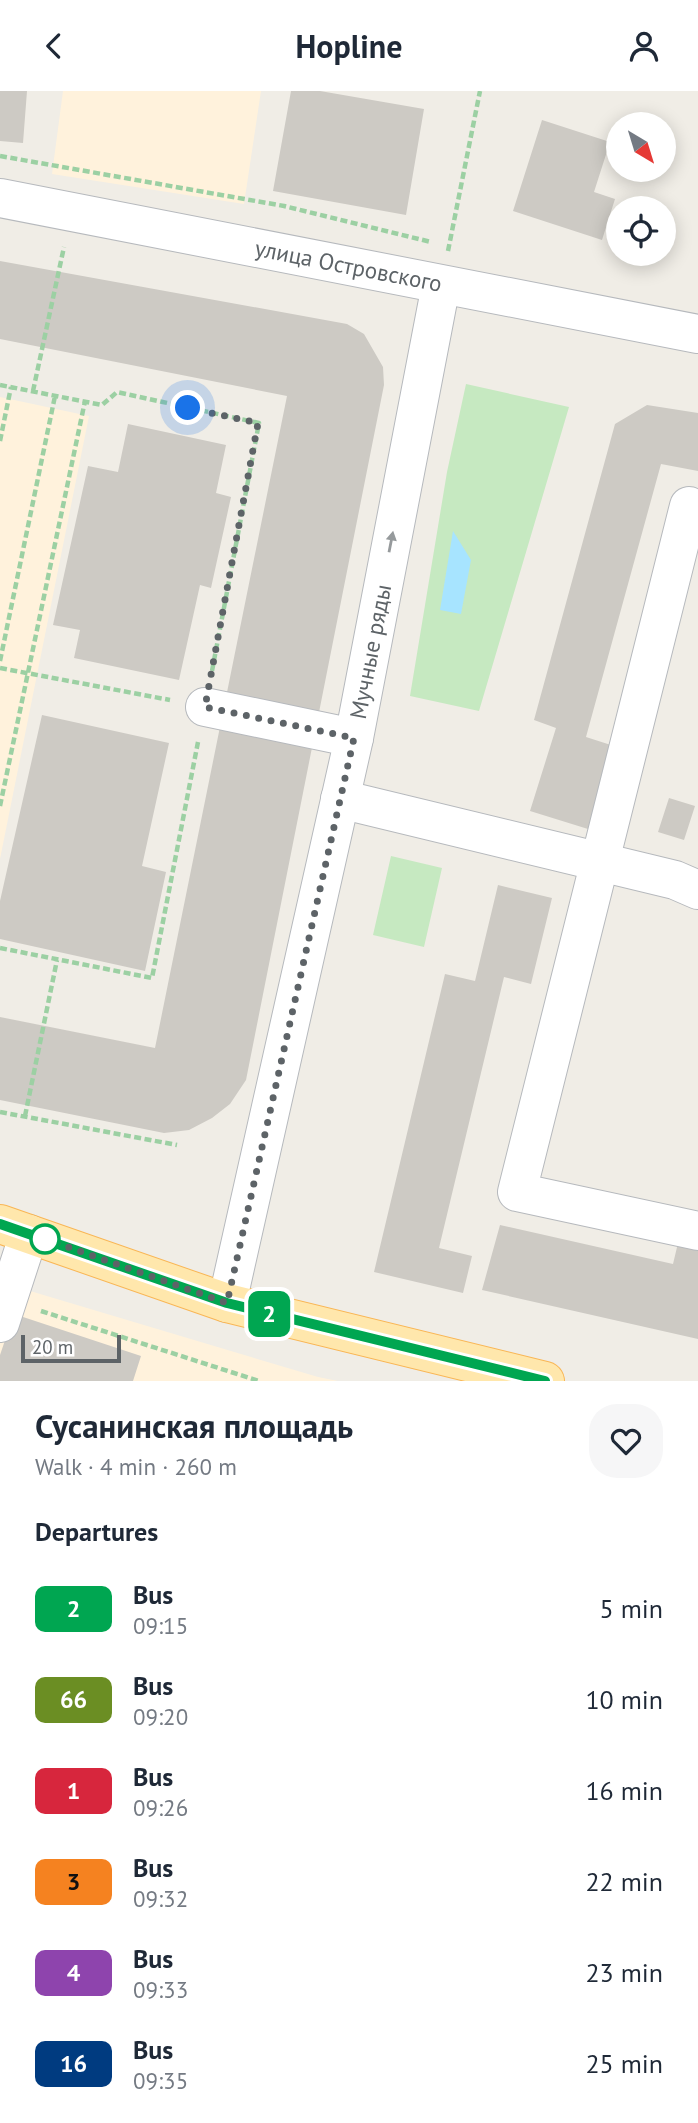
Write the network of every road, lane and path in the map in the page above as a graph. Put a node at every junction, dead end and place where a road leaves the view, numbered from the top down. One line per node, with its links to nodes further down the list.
1 (481, 91): 6 (path)
2 (0, 156): 5 (path)
3 (0, 198): 4 (street, улица Островского)
4 (72, 212): 6 (street, улица Островского); 10 (path)
5 (436, 243)
6 (441, 285): 7 (street, улица Островского); 19 (street, Мучные ряды, one-way to 6)
7 (698, 334)
8 (0, 385): 9 (path)
9 (11, 387): 10 (path); 13 (path)
10 (33, 391): 11 (path)
11 (55, 396): 12 (path); 15 (path)
12 (85, 401): 17 (path); 18 (path)
13 (0, 441)
14 (689, 506): 22 (street)
15 (0, 661)
16 (0, 669): 17 (path)
17 (29, 674): 18 (path); 21 (path)
18 (205, 707): 19 (street); 25 (path)
19 (354, 738): 20 (street, Мучные ряды)
20 (340, 799): 22 (street); 31 (street, Мучные ряды)
21 (0, 806)
22 (601, 863): 23 (street); 30 (street)
23 (698, 890)
24 (0, 948): 25 (path)
25 (57, 961): 27 (path)
26 (0, 1112): 27 (path)
27 (25, 1116): 28 (path)
28 (177, 1145)
29 (15, 1229): 31 (main road); 32 (street)
30 (698, 1231)
31 (227, 1303): 34 (main road)
32 (4, 1312): 33 (path)
33 (258, 1381)
34 (545, 1381)

